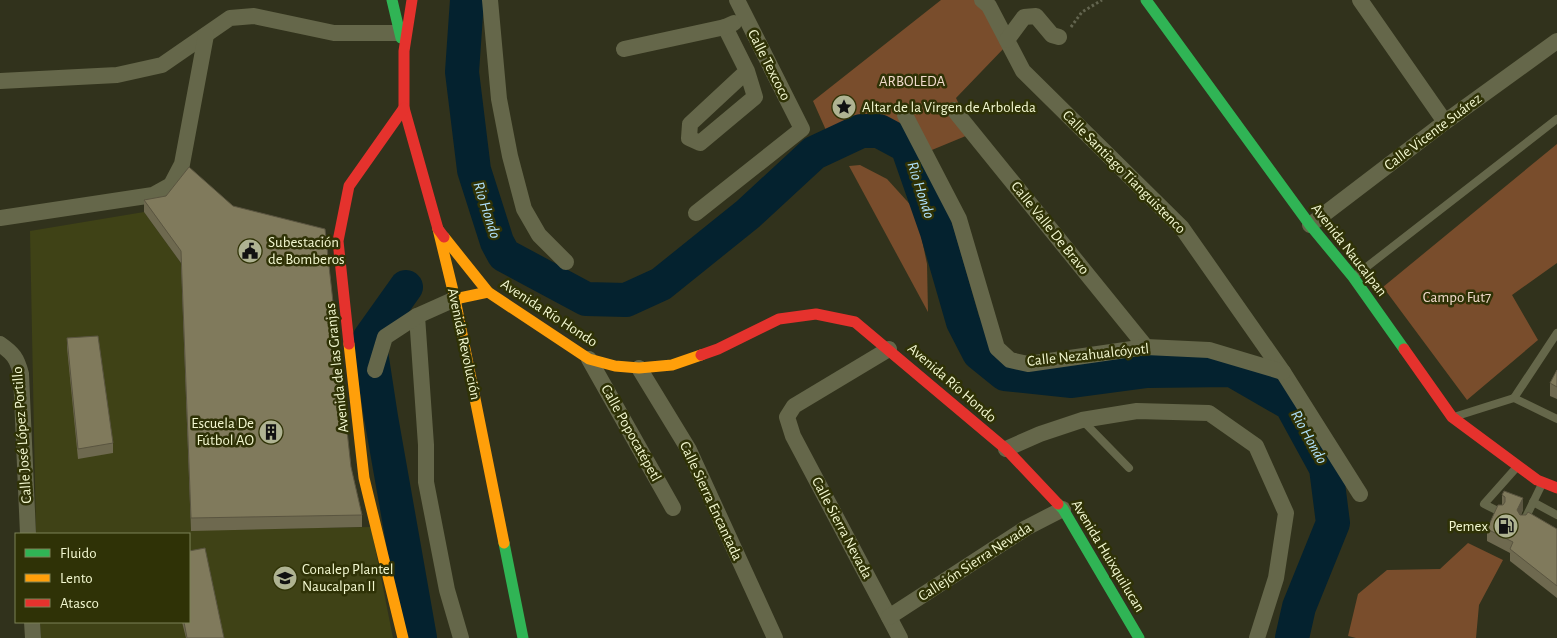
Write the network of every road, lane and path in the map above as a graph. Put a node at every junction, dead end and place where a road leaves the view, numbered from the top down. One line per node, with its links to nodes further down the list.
1 (392, 0): 11 (main road, Avenida Revolución)
2 (412, 0): 17 (main road, Avenida Revolución)
3 (490, 0): 29 (street)
4 (737, 0): 9 (street, Calle Texcoco)
5 (982, 0): 14 (street, Calle Santiago Tianguistenco)
6 (1102, 0): 13 (path)
7 (1146, 0): 27 (main road, Avenida Naucalpan)
8 (1360, 0): 24 (street)
9 (746, 18): 10 (street); 25 (street, Calle Texcoco)
10 (725, 27): 16 (street); 18 (street)
11 (399, 33): 12 (street); 17 (main road, Avenida Revolución)
12 (206, 35): 19 (street); 26 (street)
13 (1059, 37): 14 (street)
14 (1006, 40): 41 (street, Calle Santiago Tianguistenco)
15 (1557, 41): 24 (street, Calle Vicente Suárez)
16 (624, 49)
17 (404, 50): 20 (main road, Avenida Revolución)
18 (746, 70): 18 (street)
19 (0, 81)
20 (404, 108): 28 (main road, Avenida Revolución); 62 (main road, Avenida de las Granjas)
21 (954, 110): 36 (street, Calle Valle De Bravo)
22 (905, 115): 36 (street, Calle Nezahualcóyotl)
23 (1557, 119): 30 (lane)
24 (1445, 122): 27 (street, Calle Vicente Suárez)
25 (696, 213)
26 (0, 218)
27 (1310, 224): 30 (main road, Avenida Naucalpan)
28 (438, 228): 31 (main road, Avenida Río Hondo); 32 (main road, Avenida Revolución)
29 (566, 262)
30 (1353, 277): 43 (main road, Avenida Naucalpan)
31 (488, 292): 32 (main road); 38 (main road, Avenida Río Hondo)
32 (455, 299): 33 (street); 64 (main road, Avenida Revolución)
33 (416, 316): 40 (street); 63 (street)
34 (1557, 332): 42 (lane)
35 (0, 344): 58 (street, Calle José López Portillo)
36 (1146, 347): 41 (street, Calle Nezahualcóyotl)
37 (890, 349): 39 (main road, Avenida Río Hondo); 46 (main road, Avenida Río Hondo); 59 (street, Calle Sierra Nevada)
38 (589, 358): 39 (main road, Avenida Río Hondo); 53 (street, Calle Popocatépetl)
39 (639, 368): 65 (street, Calle Sierra Encantada)
40 (375, 370)
41 (1283, 372): 51 (street, Calle Santiago Tianguistenco)
42 (1514, 398): 43 (lane); 44 (lane)
43 (1452, 417): 47 (main road, Avenida Naucalpan)
44 (1557, 419)
45 (1082, 420): 46 (street); 48 (lane); 68 (street)
46 (1006, 449): 54 (main road, Avenida Huixquilucan)
47 (1518, 466): 49 (main road, Avenida Naucalpan); 55 (lane)
48 (1129, 468)
49 (1543, 482): 50 (main road, Avenida Naucalpan); 52 (lane)
50 (1557, 488)
51 (1360, 494)
52 (1533, 502): 56 (lane); 57 (lane)
53 (672, 508)
54 (1063, 509): 59 (street, Callejón Sierra Nevada); 67 (main road, Avenida Huixquilucan)
55 (1500, 512)
56 (1557, 515)
57 (1523, 522)
58 (28, 533)
59 (889, 617): 66 (street, Calle Sierra Nevada)
60 (32, 623): 61 (street)
61 (33, 638)
62 (403, 638)
63 (461, 638)
64 (523, 638)
65 (775, 638)
66 (900, 638)
67 (1139, 638)
68 (1257, 638)

